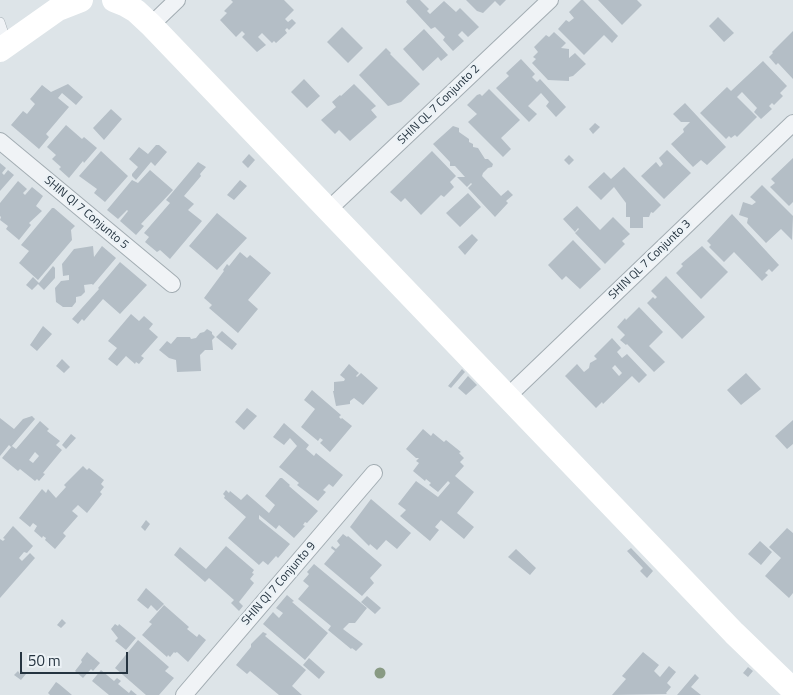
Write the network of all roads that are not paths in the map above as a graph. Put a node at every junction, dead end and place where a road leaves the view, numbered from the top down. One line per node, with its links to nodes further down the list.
1 (81, 0): 7 (street)
2 (114, 0): 6 (street)
3 (176, 0): 6 (street)
4 (550, 0): 10 (street, SHIN QL 7 Conjunto 2)
5 (0, 22): 7 (lane)
6 (151, 25): 10 (street)
7 (4, 48)
8 (793, 123): 12 (street, SHIN QL 7 Conjunto 3)
9 (0, 141): 11 (street, SHIN QI 7 Conjunto 5)
10 (328, 210): 12 (street)
11 (172, 284)
12 (508, 397): 14 (street)
13 (374, 474): 15 (street, SHIN QI 7 Conjunto 9)
14 (790, 681)
15 (184, 695)

